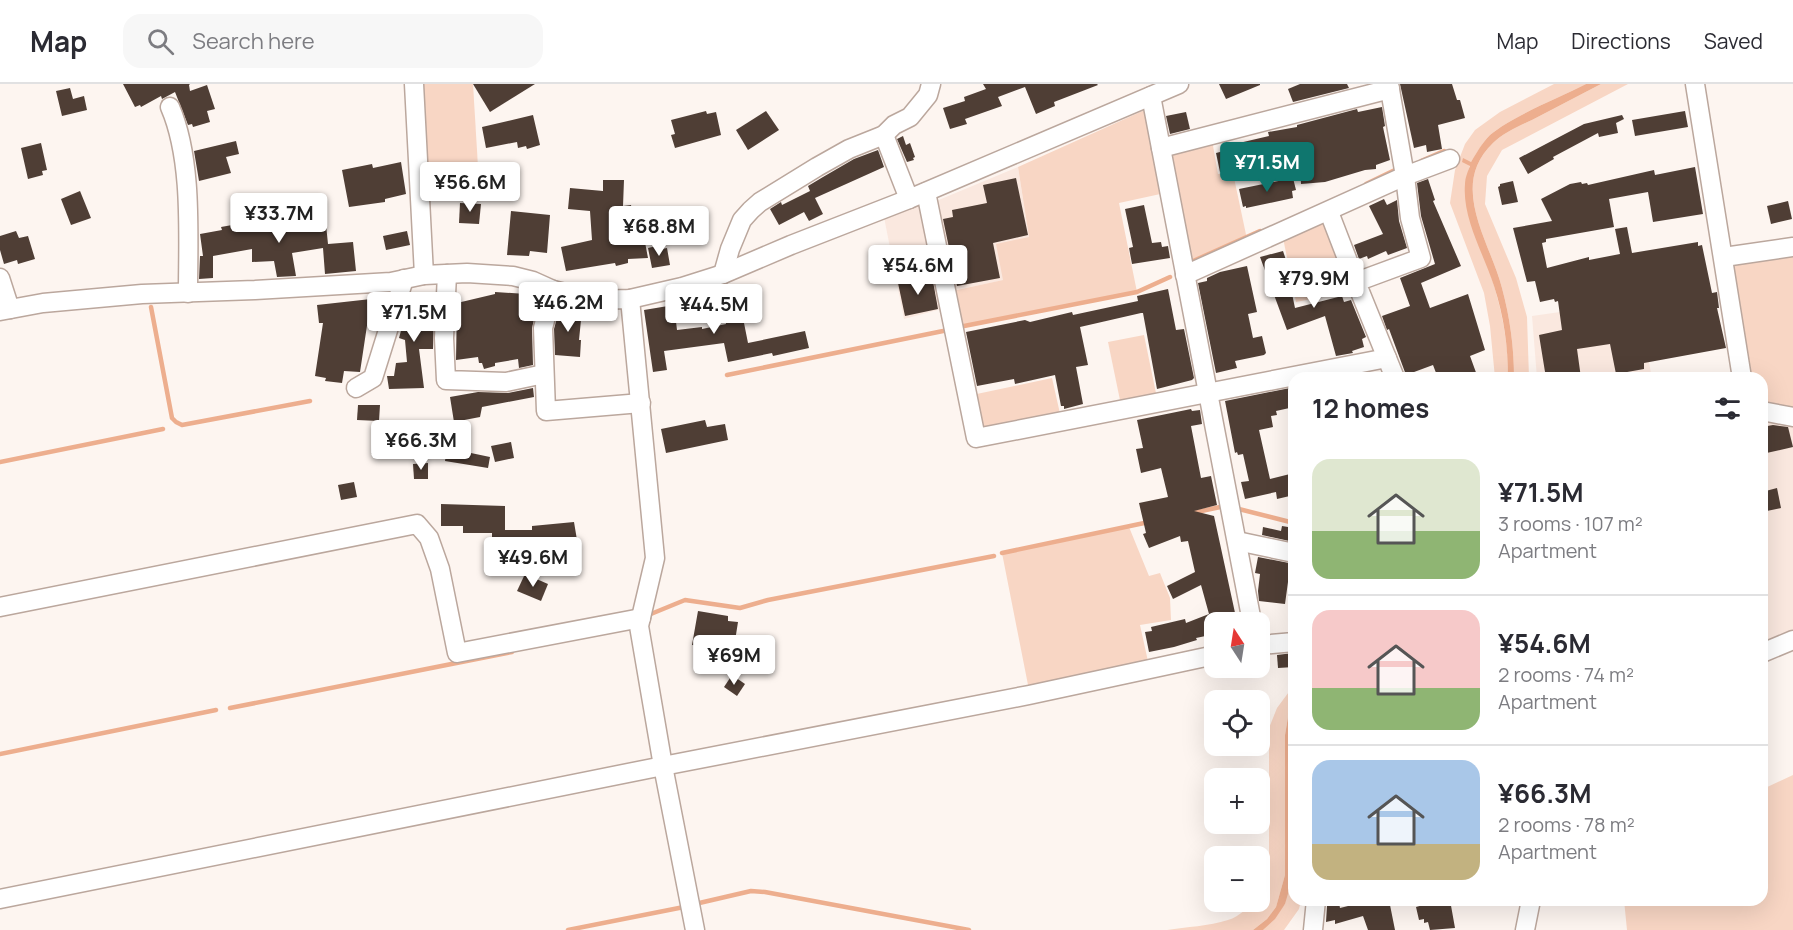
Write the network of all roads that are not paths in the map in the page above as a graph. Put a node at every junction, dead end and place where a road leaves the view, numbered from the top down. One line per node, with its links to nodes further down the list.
1 (414, 84): 18 (street)
2 (931, 84): 8 (street)
3 (1179, 84): 6 (street)
4 (1695, 84): 15 (street)
5 (1390, 86): 9 (street); 11 (street)
6 (1151, 96): 9 (street); 12 (street)
7 (171, 107): 24 (street)
8 (884, 135): 12 (street); 17 (street)
9 (1161, 148): 19 (street)
10 (1450, 159): 11 (street)
11 (1405, 176): 13 (street); 22 (street)
12 (918, 195): 17 (street); 34 (street)
13 (1329, 212): 19 (street); 22 (street)
14 (1793, 247): 15 (street)
15 (1724, 257): 30 (street)
16 (447, 274): 18 (street); 23 (street); 31 (street)
17 (723, 274): 25 (street)
18 (424, 275): 21 (street)
19 (1185, 275): 34 (street)
20 (0, 279): 26 (street)
21 (404, 279): 24 (street); 33 (street)
22 (1356, 282): 27 (street)
23 (553, 290): 25 (street); 31 (street)
24 (188, 293): 26 (street)
25 (630, 299): 35 (street)
26 (5, 310)
27 (1387, 358): 28 (street); 29 (street)
28 (1315, 372)
29 (1393, 372)
30 (1741, 372)
31 (544, 374): 35 (street)
32 (1288, 377): 34 (street)
33 (356, 388)
34 (1208, 393): 38 (street)
35 (641, 403): 42 (street)
36 (1768, 412): 37 (street)
37 (1793, 417)
38 (1237, 542): 39 (street); 41 (street)
39 (1288, 552)
40 (0, 607): 42 (street)
41 (1250, 612)
42 (641, 618): 48 (street)
43 (1793, 640): 46 (street)
44 (1288, 643): 45 (street)
45 (1270, 644)
46 (1768, 650)
47 (1204, 657): 48 (street)
48 (663, 766): 49 (street); 52 (street)
49 (0, 899)
50 (1315, 906): 53 (street)
51 (1531, 906): 54 (street)
52 (695, 930)
53 (1313, 930)
54 (1525, 930)

